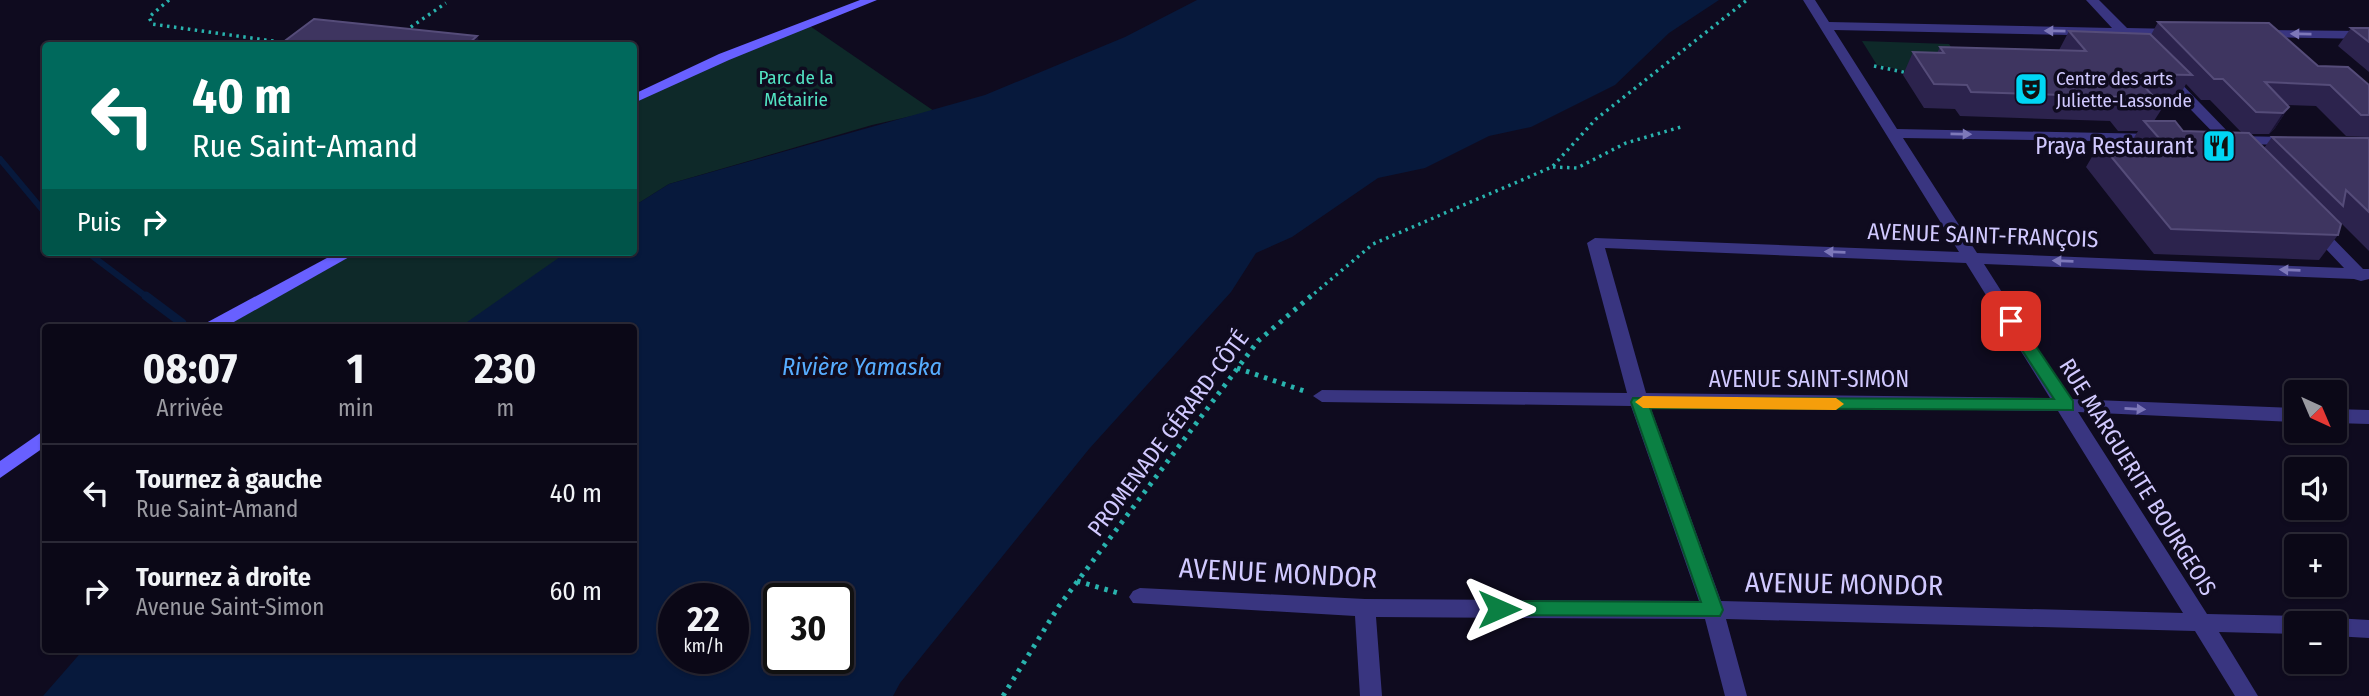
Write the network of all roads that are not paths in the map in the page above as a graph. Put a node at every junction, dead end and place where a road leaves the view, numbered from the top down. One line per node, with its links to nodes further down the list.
1 (871, 0): 11 (street)
2 (1809, 0): 4 (street, RUE MARGUERITE BOURGEOIS)
3 (2092, 0): 5 (street)
4 (1827, 26): 5 (street, one-way to 4); 12 (street, RUE MARGUERITE BOURGEOIS)
5 (2123, 32): 6 (street); 9 (street)
6 (2195, 33)
7 (2248, 34): 8 (street, one-way to 7)
8 (2369, 36)
9 (2135, 44)
10 (2154, 64): 15 (street)
11 (637, 98)
12 (1892, 133): 13 (street, one-way to 13); 20 (street, RUE MARGUERITE BOURGEOIS)
13 (2174, 139)
14 (2210, 139): 15 (street)
15 (2228, 140): 16 (street); 17 (street)
16 (2312, 142)
17 (2247, 159)
18 (2302, 216): 21 (street)
19 (343, 256): 22 (street)
20 (1969, 258): 21 (street, AVENUE SAINT-FRANÇOIS, one-way to 20); 24 (street, AVENUE SAINT-FRANÇOIS, one-way to 24); 25 (street, RUE MARGUERITE BOURGEOIS)
21 (2365, 277)
22 (218, 324)
23 (1322, 396): 24 (street, AVENUE SAINT-SIMON)
24 (1639, 402): 25 (street, AVENUE SAINT-SIMON); 33 (street)
25 (2067, 405): 26 (street, AVENUE SAINT-SIMON, one-way to 26); 34 (street, RUE MARGUERITE BOURGEOIS)
26 (2284, 414)
27 (2347, 416): 28 (street)
28 (2369, 417)
29 (42, 439): 30 (street)
30 (0, 471)
31 (1140, 597): 32 (street, AVENUE MONDOR)
32 (1365, 608): 33 (street, AVENUE MONDOR); 38 (street)
33 (1713, 610): 34 (street, AVENUE MONDOR); 39 (street)
34 (2200, 622): 35 (street, AVENUE MONDOR); 40 (street, RUE MARGUERITE BOURGEOIS)
35 (2284, 625)
36 (2347, 628): 37 (street)
37 (2369, 629)
38 (1371, 696)
39 (1736, 696)
40 (2247, 696)

